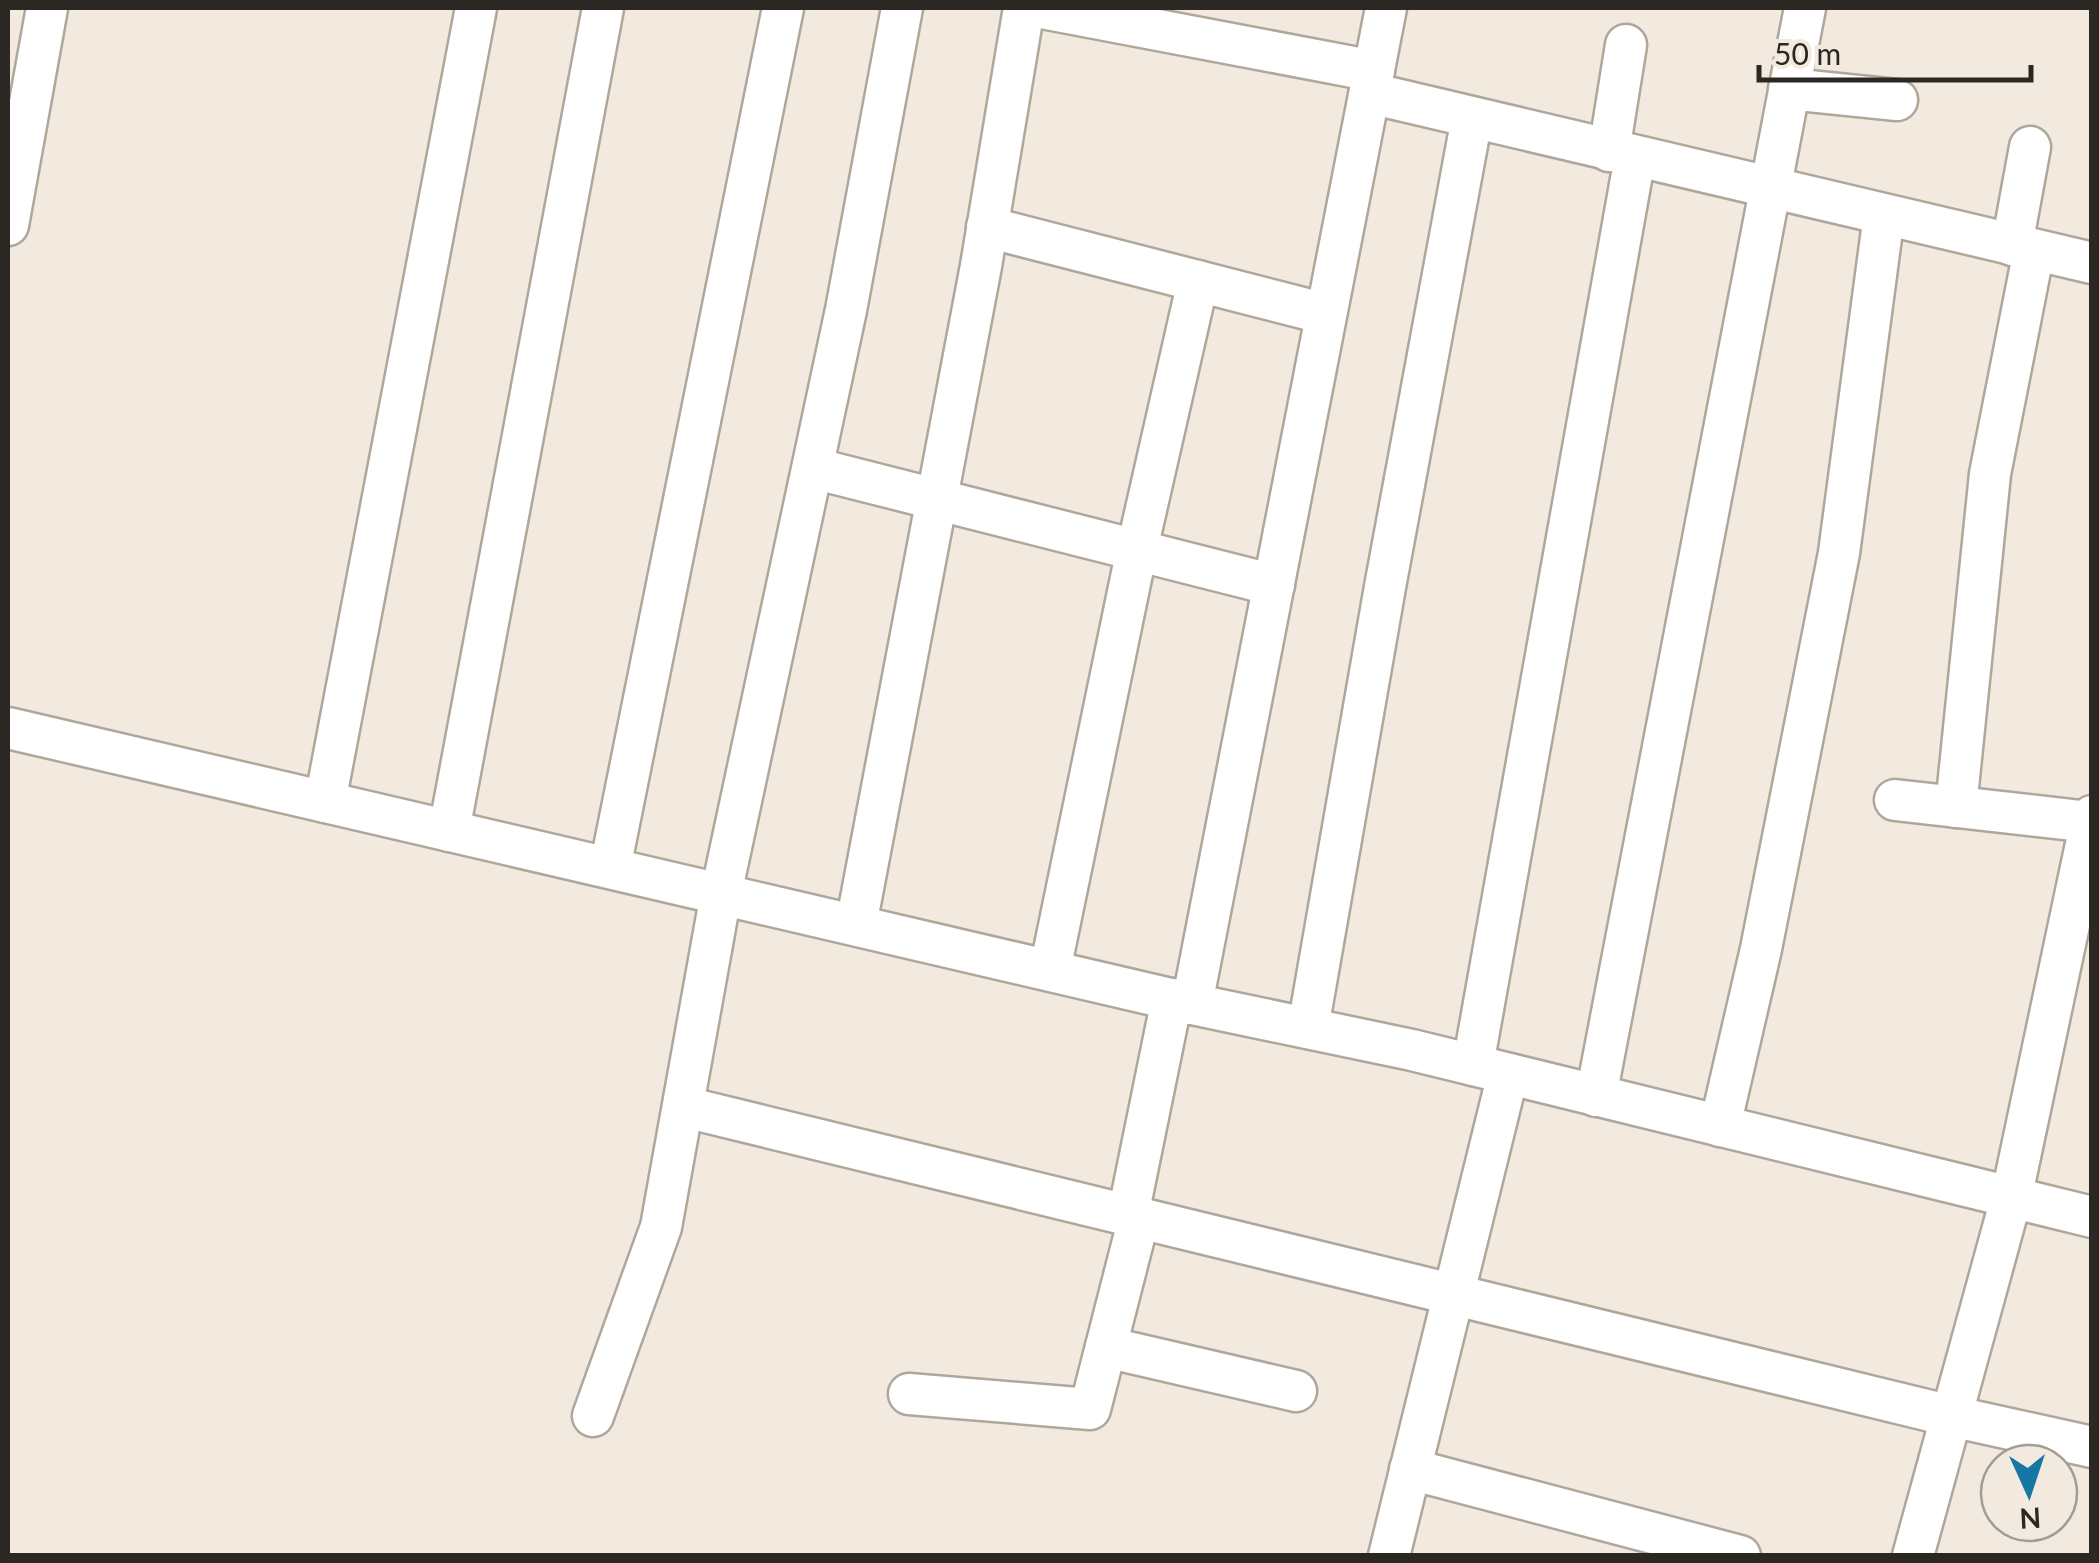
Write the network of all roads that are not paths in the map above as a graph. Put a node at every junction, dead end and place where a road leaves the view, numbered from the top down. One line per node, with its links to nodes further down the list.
1 (47, 8): 20 (street)
2 (476, 8): 32 (street)
3 (603, 8): 35 (street)
4 (783, 8): 36 (street)
5 (902, 8): 26 (street)
6 (1024, 8): 21 (street)
7 (1042, 8): 10 (street)
8 (1386, 8): 12 (street)
9 (1804, 8): 13 (street)
10 (1223, 24): 12 (street)
11 (1626, 45): 17 (street)
12 (1372, 82): 15 (street); 25 (street)
13 (1789, 89): 14 (street); 18 (street)
14 (1897, 100)
15 (1472, 118): 17 (street); 41 (street)
16 (2030, 147): 22 (street)
17 (1622, 154): 18 (street); 42 (street)
18 (1770, 189): 19 (street); 43 (street)
19 (1884, 215): 22 (street); 45 (street)
20 (8, 226)
21 (988, 226): 24 (street); 27 (street)
22 (2023, 248): 23 (street); 33 (street)
23 (2092, 263)
24 (1198, 281): 25 (street); 28 (street)
25 (1326, 314): 29 (street)
26 (812, 468): 27 (street); 37 (street)
27 (937, 497): 28 (street); 38 (street)
28 (1137, 550): 29 (street); 39 (street)
29 (1274, 585): 40 (street)
30 (8, 728): 32 (street)
31 (1895, 800): 33 (street)
32 (325, 802): 35 (street)
33 (1956, 807): 34 (street)
34 (2091, 819): 46 (street)
35 (449, 830): 36 (street)
36 (610, 868): 37 (street)
37 (721, 894): 38 (street); 44 (street)
38 (856, 926): 39 (street)
39 (1050, 970): 40 (street)
40 (1182, 1001): 41 (street); 47 (street)
41 (1308, 1028): 42 (street)
42 (1490, 1070): 43 (street); 49 (street)
43 (1596, 1096): 45 (street)
44 (685, 1107): 47 (street); 53 (street)
45 (1720, 1126): 46 (street)
46 (2011, 1198): 48 (street); 54 (street)
47 (1134, 1217): 49 (street); 50 (street)
48 (2092, 1217)
49 (1453, 1294): 54 (street); 56 (street)
50 (1106, 1346): 51 (street); 52 (street)
51 (1296, 1391)
52 (909, 1394)
53 (593, 1416)
54 (1951, 1416): 55 (street); 59 (street)
55 (2092, 1447)
56 (1410, 1469): 57 (street); 58 (street)
57 (1389, 1556)
58 (1740, 1556)
59 (1914, 1556)

